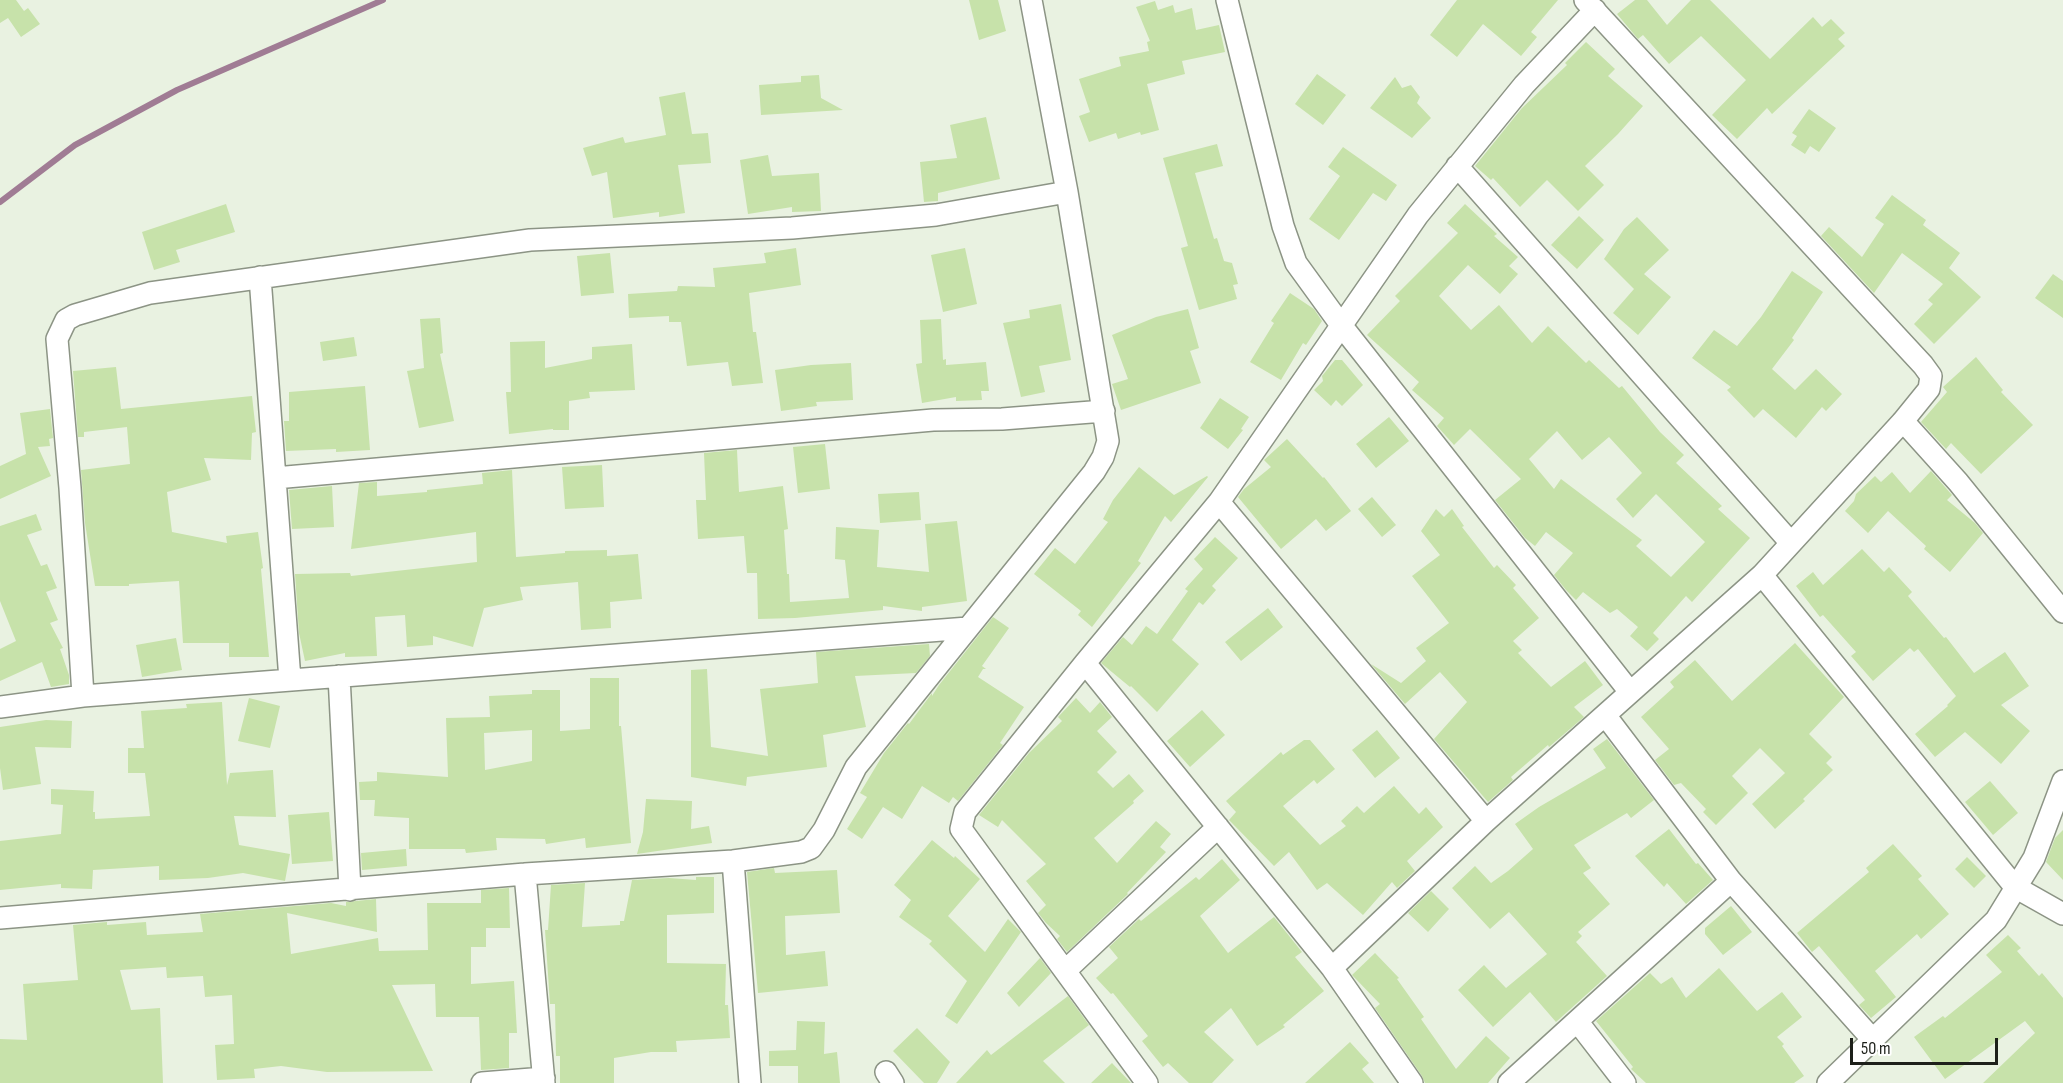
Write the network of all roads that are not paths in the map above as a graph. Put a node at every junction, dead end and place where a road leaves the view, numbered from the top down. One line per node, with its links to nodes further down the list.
1 (1031, 0): 5 (street)
2 (1227, 0): 7 (street)
3 (1590, 5): 4 (street); 9 (street)
4 (1457, 166): 7 (street); 12 (street)
5 (1066, 192): 6 (street); 8 (street)
6 (260, 277): 10 (street); 20 (street)
7 (1341, 325): 11 (street); 19 (street)
8 (1104, 411): 10 (street); 15 (street)
9 (1903, 422): 12 (street); 14 (street)
10 (275, 478): 18 (street)
11 (1219, 502): 16 (street); 24 (street)
12 (1791, 543): 13 (street)
13 (1762, 575): 19 (street); 29 (street)
14 (2063, 612)
15 (968, 628): 17 (street); 26 (street)
16 (1085, 663): 25 (street); 34 (street)
17 (339, 676): 18 (street); 30 (street)
18 (290, 680): 20 (street)
19 (1630, 692): 22 (street)
20 (83, 696): 21 (street)
21 (0, 707)
22 (1605, 715): 24 (street); 28 (street)
23 (2063, 781): 29 (street)
24 (1486, 820): 33 (street)
25 (1218, 827): 33 (street); 34 (street)
26 (733, 861): 27 (street); 39 (street)
27 (525, 874): 30 (street); 37 (street)
28 (1731, 881): 35 (street); 36 (street)
29 (2015, 887): 31 (street); 36 (street)
30 (350, 890): 32 (street)
31 (2063, 914)
32 (0, 918)
33 (1332, 968): 41 (street)
34 (1065, 971): 40 (street)
35 (1577, 1021): 42 (street); 43 (street)
36 (1873, 1040): 44 (street)
37 (544, 1080): 38 (street)
38 (482, 1083)
39 (750, 1083)
40 (1147, 1083)
41 (1412, 1083)
42 (1509, 1083)
43 (1625, 1083)
44 (1828, 1083)

